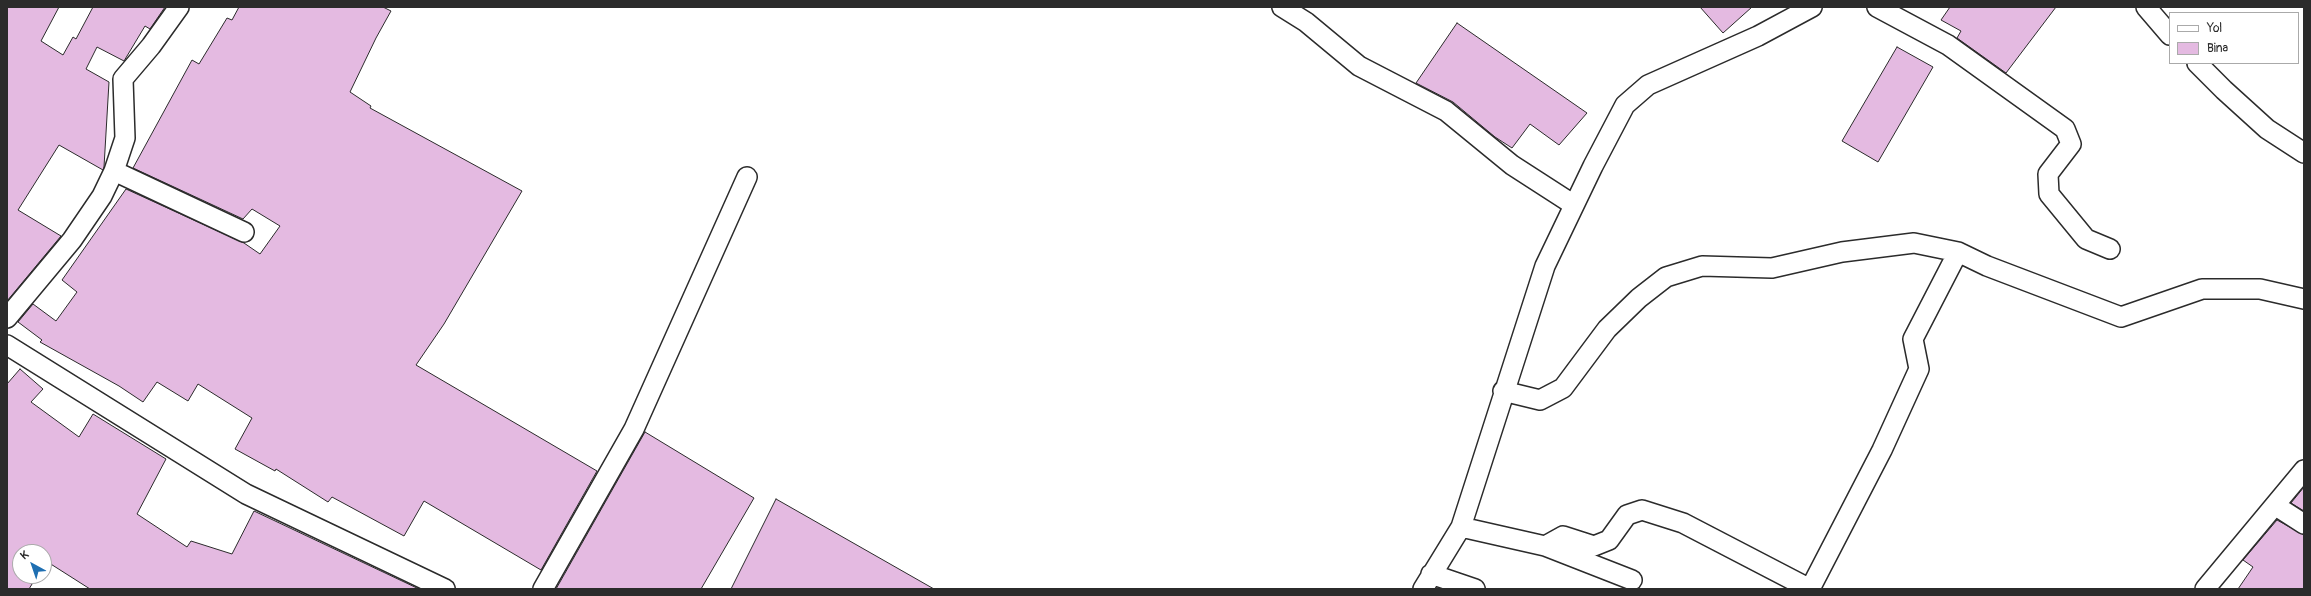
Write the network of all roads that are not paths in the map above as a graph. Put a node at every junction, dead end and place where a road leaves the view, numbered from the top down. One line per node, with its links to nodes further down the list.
1 (179, 7): 9 (street)
2 (1282, 7): 11 (street)
3 (1812, 7): 11 (street)
4 (1877, 7): 13 (street)
5 (2146, 7): 6 (street)
6 (2169, 34)
7 (2198, 64): 8 (street)
8 (2304, 153)
9 (114, 171): 12 (street); 16 (street)
10 (748, 177): 27 (street)
11 (1574, 205): 18 (street)
12 (244, 232)
13 (2110, 249)
14 (1958, 252): 15 (street); 18 (street); 23 (street)
15 (2304, 299)
16 (7, 318)
17 (7, 346): 26 (street)
18 (1503, 391): 22 (street)
19 (2304, 470): 20 (street)
20 (2276, 506): 21 (street); 29 (street)
21 (2304, 524)
22 (1461, 527): 23 (street); 25 (street)
23 (1545, 546): 24 (street)
24 (1632, 580)
25 (1427, 582): 28 (street)
26 (444, 589)
27 (543, 589)
28 (1475, 589)
29 (2205, 589)

